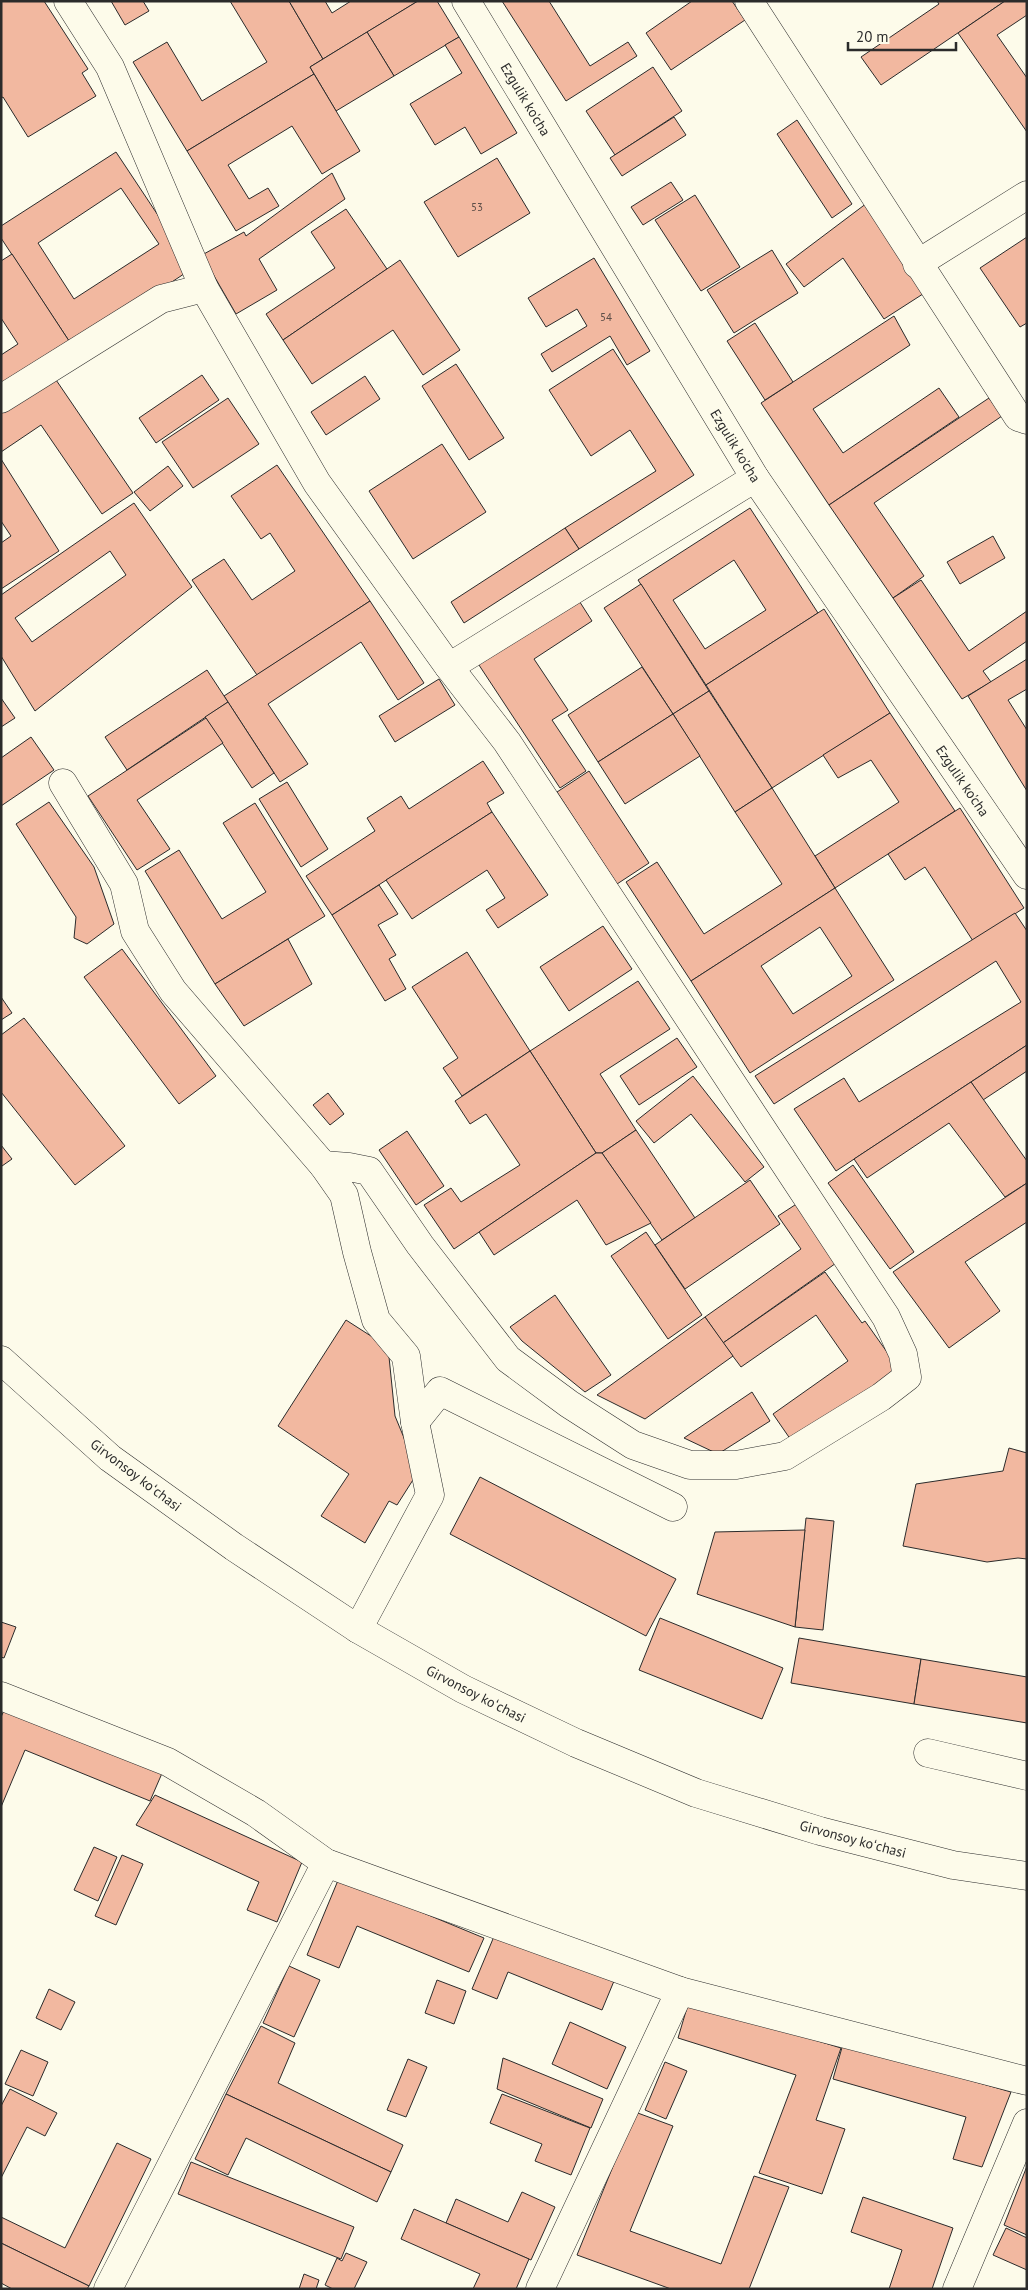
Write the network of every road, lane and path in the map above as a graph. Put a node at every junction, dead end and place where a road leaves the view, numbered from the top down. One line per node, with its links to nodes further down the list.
1 (68, 1): 6 (street)
2 (466, 1): 9 (street, Ezgulik ko'cha)
3 (749, 1): 5 (street)
4 (1027, 195): 5 (street)
5 (918, 264): 8 (street)
6 (204, 288): 7 (street); 10 (street)
7 (1, 399)
8 (1027, 420)
9 (755, 478): 10 (street); 12 (street, Ezgulik ko'cha)
10 (449, 667): 13 (street)
11 (63, 783): 13 (street)
12 (1027, 875)
13 (323, 1165): 15 (street)
14 (1, 1360): 17 (street, Girvonsoy koʻchasi)
15 (415, 1422): 16 (street); 17 (street)
16 (673, 1507)
17 (358, 1630): 22 (street, Girvonsoy koʻchasi)
18 (1, 1696): 21 (street)
19 (928, 1753): 20 (street)
20 (1027, 1776)
21 (326, 1863): 23 (street); 26 (street)
22 (1027, 1876)
23 (680, 1991): 24 (street); 27 (street)
24 (1027, 2082)
25 (1027, 2123): 28 (street)
26 (108, 2289)
27 (540, 2289)
28 (957, 2289)

